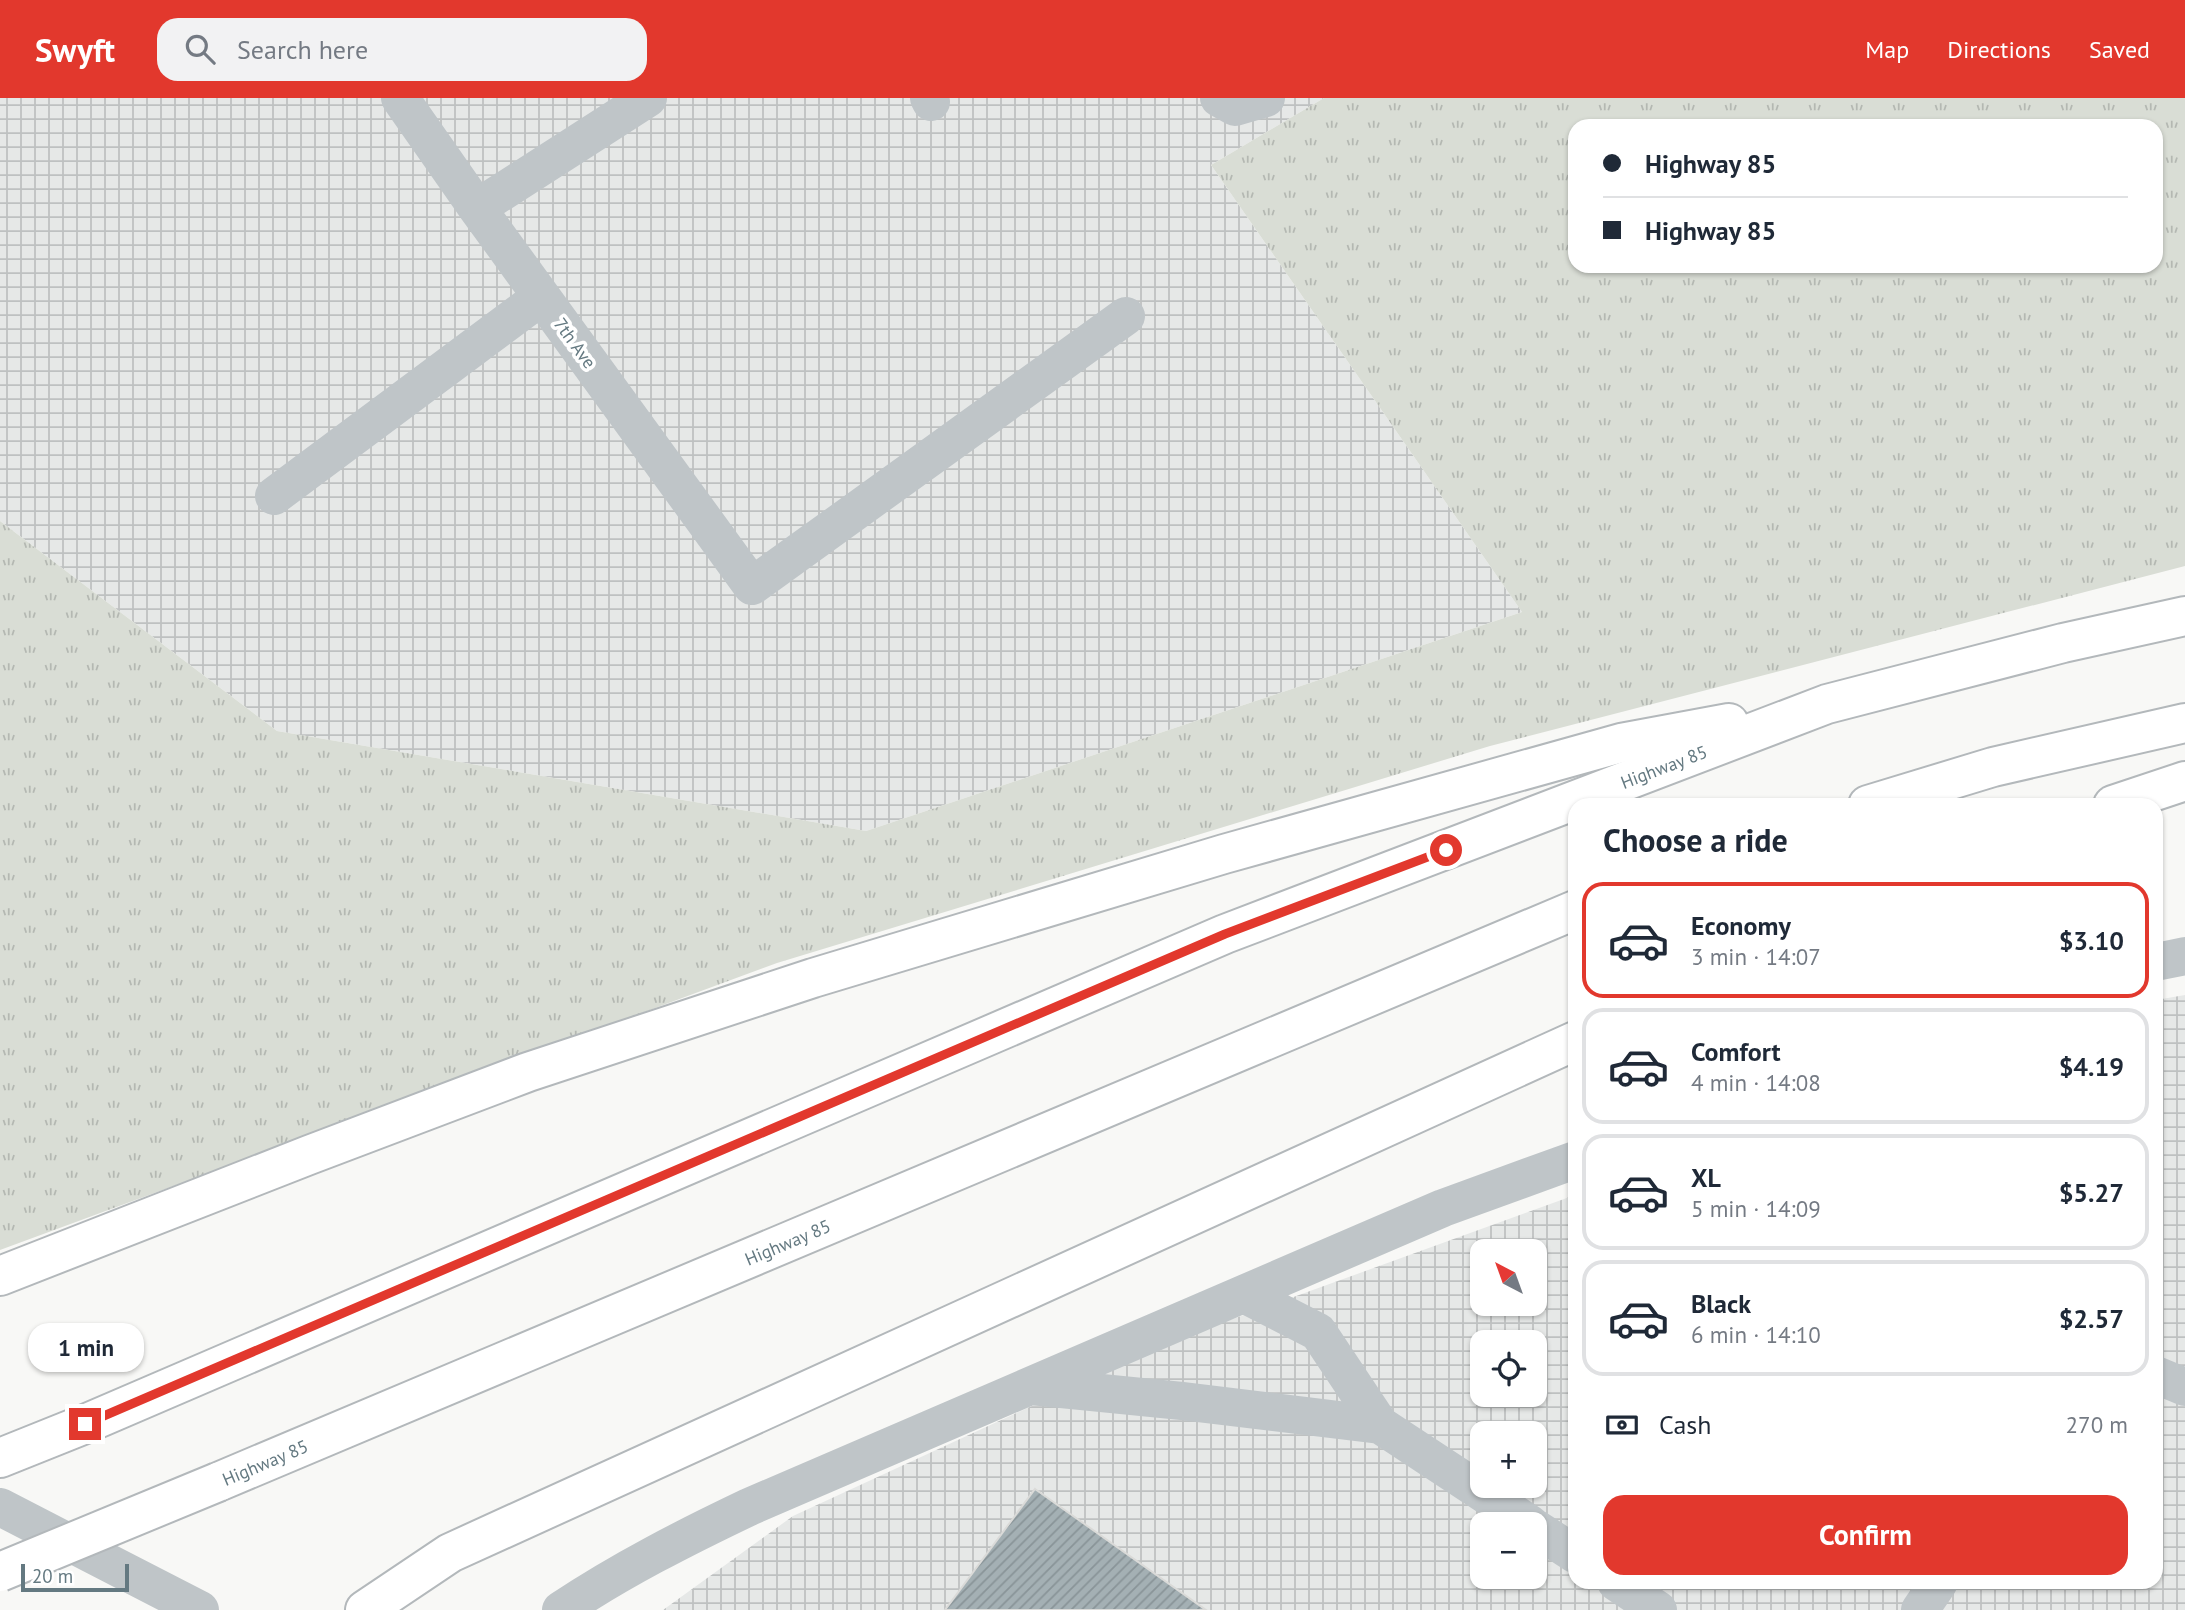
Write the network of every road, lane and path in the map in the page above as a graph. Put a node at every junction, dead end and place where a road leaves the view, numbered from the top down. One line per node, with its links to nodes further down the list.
1 (400, 98): 5 (street, 7th Ave)
2 (648, 98): 5 (street)
3 (1219, 98): 4 (street)
4 (1266, 98)
5 (477, 208): 6 (street, 7th Ave)
6 (541, 297): 7 (street, 7th Ave); 8 (street)
7 (1126, 316)
8 (274, 496)
9 (2185, 616): 10 (highway, Highway 85)
10 (1827, 704): 13 (highway, Highway 85); 22 (highway)
11 (2185, 723): 14 (highway)
12 (2185, 781): 15 (highway)
13 (1581, 798)
14 (1890, 798)
15 (2134, 798)
16 (1568, 803): 28 (highway, Highway 85)
17 (1568, 914): 33 (highway, Highway 85, bridge)
18 (2185, 956): 19 (street)
19 (2163, 961)
20 (1568, 1044): 37 (highway)
21 (1568, 1163): 23 (street)
22 (0, 1276)
23 (1244, 1294): 25 (street); 27 (street)
24 (2163, 1379): 26 (street)
25 (1028, 1386): 27 (street); 38 (street)
26 (2185, 1387)
27 (1380, 1425): 30 (street)
28 (0, 1458)
29 (0, 1507): 36 (street)
30 (1512, 1512)
31 (1547, 1536): 32 (street)
32 (1568, 1549)
33 (0, 1572)
34 (1626, 1589): 39 (street)
35 (1934, 1589): 40 (street)
36 (200, 1610)
37 (365, 1610)
38 (561, 1610)
39 (1658, 1610)
40 (1920, 1610)

